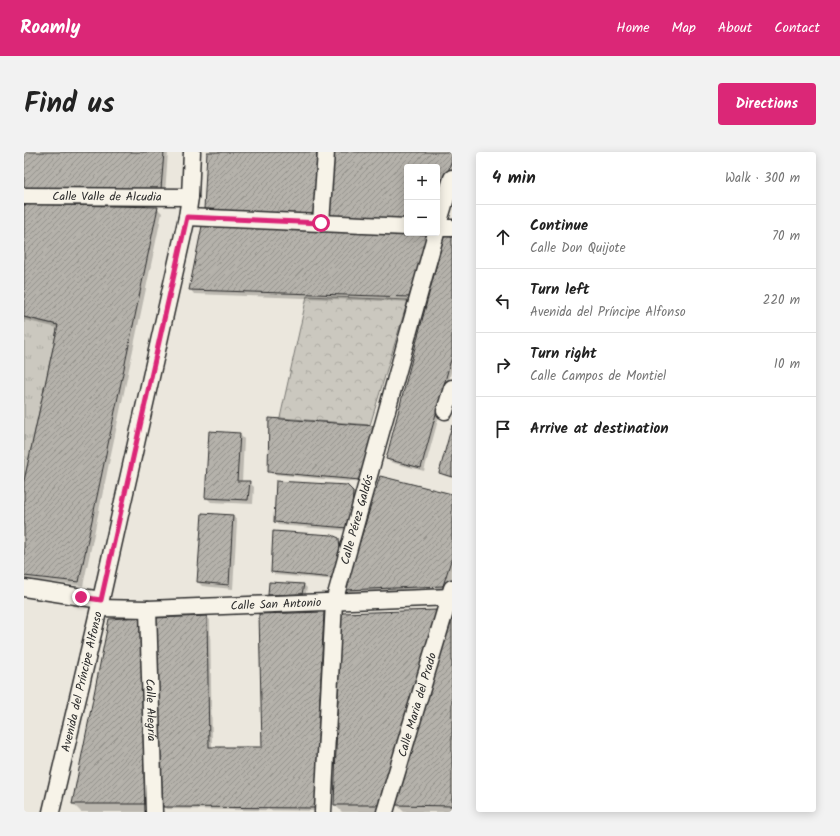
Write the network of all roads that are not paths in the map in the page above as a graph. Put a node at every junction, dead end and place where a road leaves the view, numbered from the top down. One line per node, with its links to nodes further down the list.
1 (192, 152): 5 (street, Avenida del Príncipe Alfonso)
2 (326, 152): 8 (street)
3 (452, 178): 7 (street)
4 (24, 196): 5 (street, Calle Valle de Alcudia)
5 (190, 197): 6 (street, Avenida del Príncipe Alfonso)
6 (187, 217): 8 (street); 18 (street, Avenida del Príncipe Alfonso)
7 (440, 218)
8 (321, 223): 9 (street)
9 (404, 227)
10 (440, 228): 11 (street)
11 (452, 228)
12 (435, 236): 17 (street, Calle Pérez Galdós)
13 (452, 388): 14 (street)
14 (445, 411)
15 (24, 588): 18 (street, Calle San Antonio)
16 (451, 594): 17 (street, Calle San Antonio); 23 (street, Calle Maria del Prado)
17 (334, 602): 19 (street, Calle San Antonio); 22 (street, Calle Pérez Galdós)
18 (100, 604): 19 (street, Calle San Antonio); 20 (street, Avenida del Príncipe Alfonso)
19 (148, 609): 21 (street, Calle Alegría)
20 (51, 812)
21 (154, 812)
22 (323, 812)
23 (385, 812)

